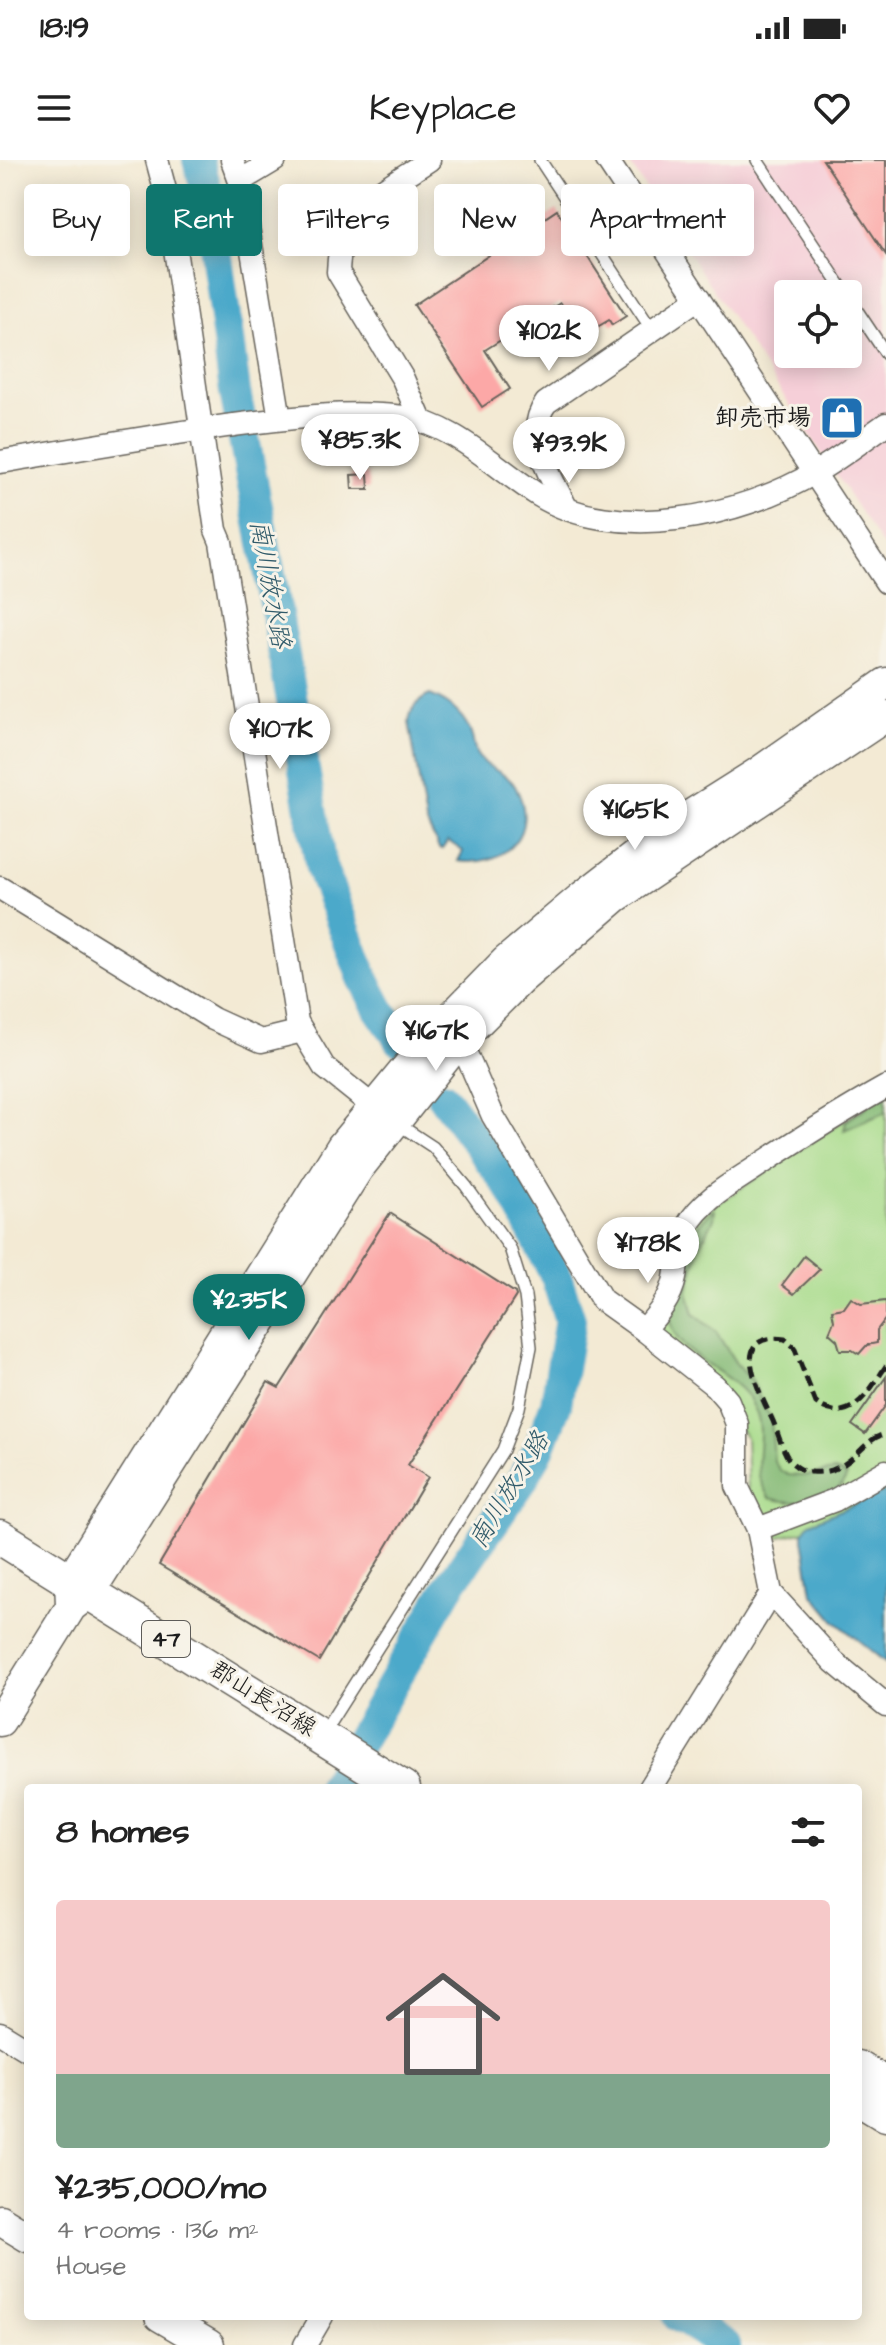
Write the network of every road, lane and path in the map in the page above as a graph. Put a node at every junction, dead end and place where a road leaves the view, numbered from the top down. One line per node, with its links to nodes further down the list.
1 (157, 160): 16 (street)
2 (275, 160): 7 (street)
3 (429, 160): 14 (street)
4 (540, 160): 11 (lane)
5 (607, 160): 9 (street)
6 (757, 160): 8 (lane)
7 (236, 170): 13 (street)
8 (837, 280)
9 (699, 298): 11 (street); 18 (street)
10 (862, 318): 12 (lane)
11 (652, 330): 19 (street)
12 (886, 354)
13 (275, 420): 14 (street); 16 (street)
14 (421, 421): 19 (street)
15 (886, 424): 18 (street)
16 (208, 428): 17 (street); 24 (street)
17 (0, 462)
18 (815, 473): 19 (street); 20 (street)
19 (567, 509)
20 (886, 582)
21 (886, 683): 25 (street)
22 (886, 716): 25 (street)
23 (0, 888): 24 (street)
24 (302, 1031): 27 (street)
25 (446, 1045): 27 (street); 28 (street)
26 (886, 1087): 28 (street)
27 (384, 1114): 33 (street); 37 (lane)
28 (644, 1330): 30 (street)
29 (886, 1471): 30 (street)
30 (758, 1529): 34 (street)
31 (0, 1537): 33 (main road, 郡山長沼線 / 47)
32 (0, 1563): 33 (main road, 郡山長沼線 / 47)
33 (77, 1593): 36 (street); 37 (main road, 郡山長沼線 / 47)
34 (771, 1593): 35 (street); 40 (street)
35 (886, 1705)
36 (0, 1721)
37 (324, 1746): 38 (main road, 郡山長沼線 / 47)
38 (368, 1778): 39 (main road, 郡山長沼線 / 47)
39 (389, 1784)
40 (652, 1784)
41 (0, 2033): 42 (street)
42 (24, 2048)
43 (862, 2070): 44 (main road)
44 (886, 2085)
45 (862, 2099): 46 (main road)
46 (886, 2114)
47 (0, 2220): 48 (street)
48 (24, 2235)
49 (167, 2320): 51 (street)
50 (320, 2320): 52 (street)
51 (209, 2345)
52 (305, 2345)

